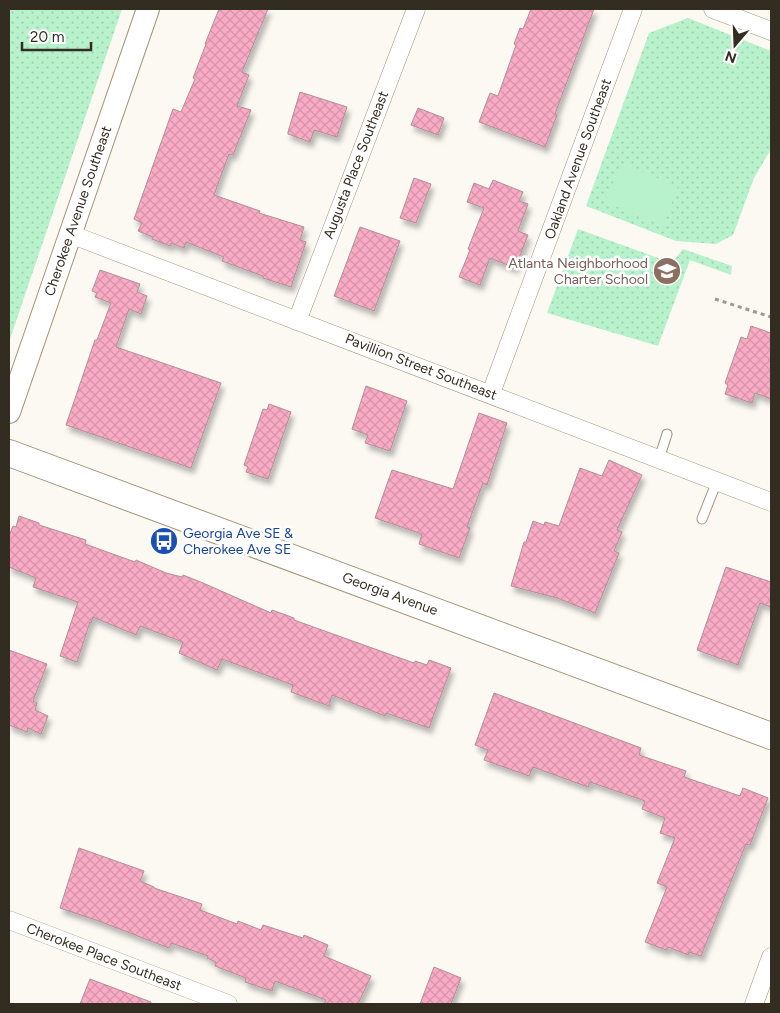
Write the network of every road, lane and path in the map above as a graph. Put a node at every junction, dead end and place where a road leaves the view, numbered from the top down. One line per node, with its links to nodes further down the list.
1 (148, 9): 6 (street, Cherokee Avenue Southeast)
2 (416, 9): 9 (street, Augusta Place Southeast)
3 (633, 9): 10 (street, Oakland Avenue Southeast)
4 (714, 9): 5 (street)
5 (771, 31)
6 (70, 234): 9 (street, Pavillion Street Southeast); 11 (street, Cherokee Avenue Southeast)
7 (715, 300): 8 (path)
8 (771, 317)
9 (297, 321): 10 (street, Pavillion Street Southeast)
10 (491, 393): 14 (street, Pavillion Street Southeast)
11 (9, 412)
12 (667, 434): 14 (lane)
13 (9, 453): 18 (main road, Georgia Avenue)
14 (658, 459): 15 (street, Pavillion Street Southeast)
15 (718, 481): 16 (street, Pavillion Street Southeast); 17 (lane)
16 (771, 502)
17 (702, 519)
18 (771, 736)
19 (9, 920): 21 (street, Cherokee Place Southeast)
20 (771, 956): 23 (street)
21 (210, 1001): 22 (street, Cherokee Place Southeast)
22 (228, 1004)
23 (754, 1004)

